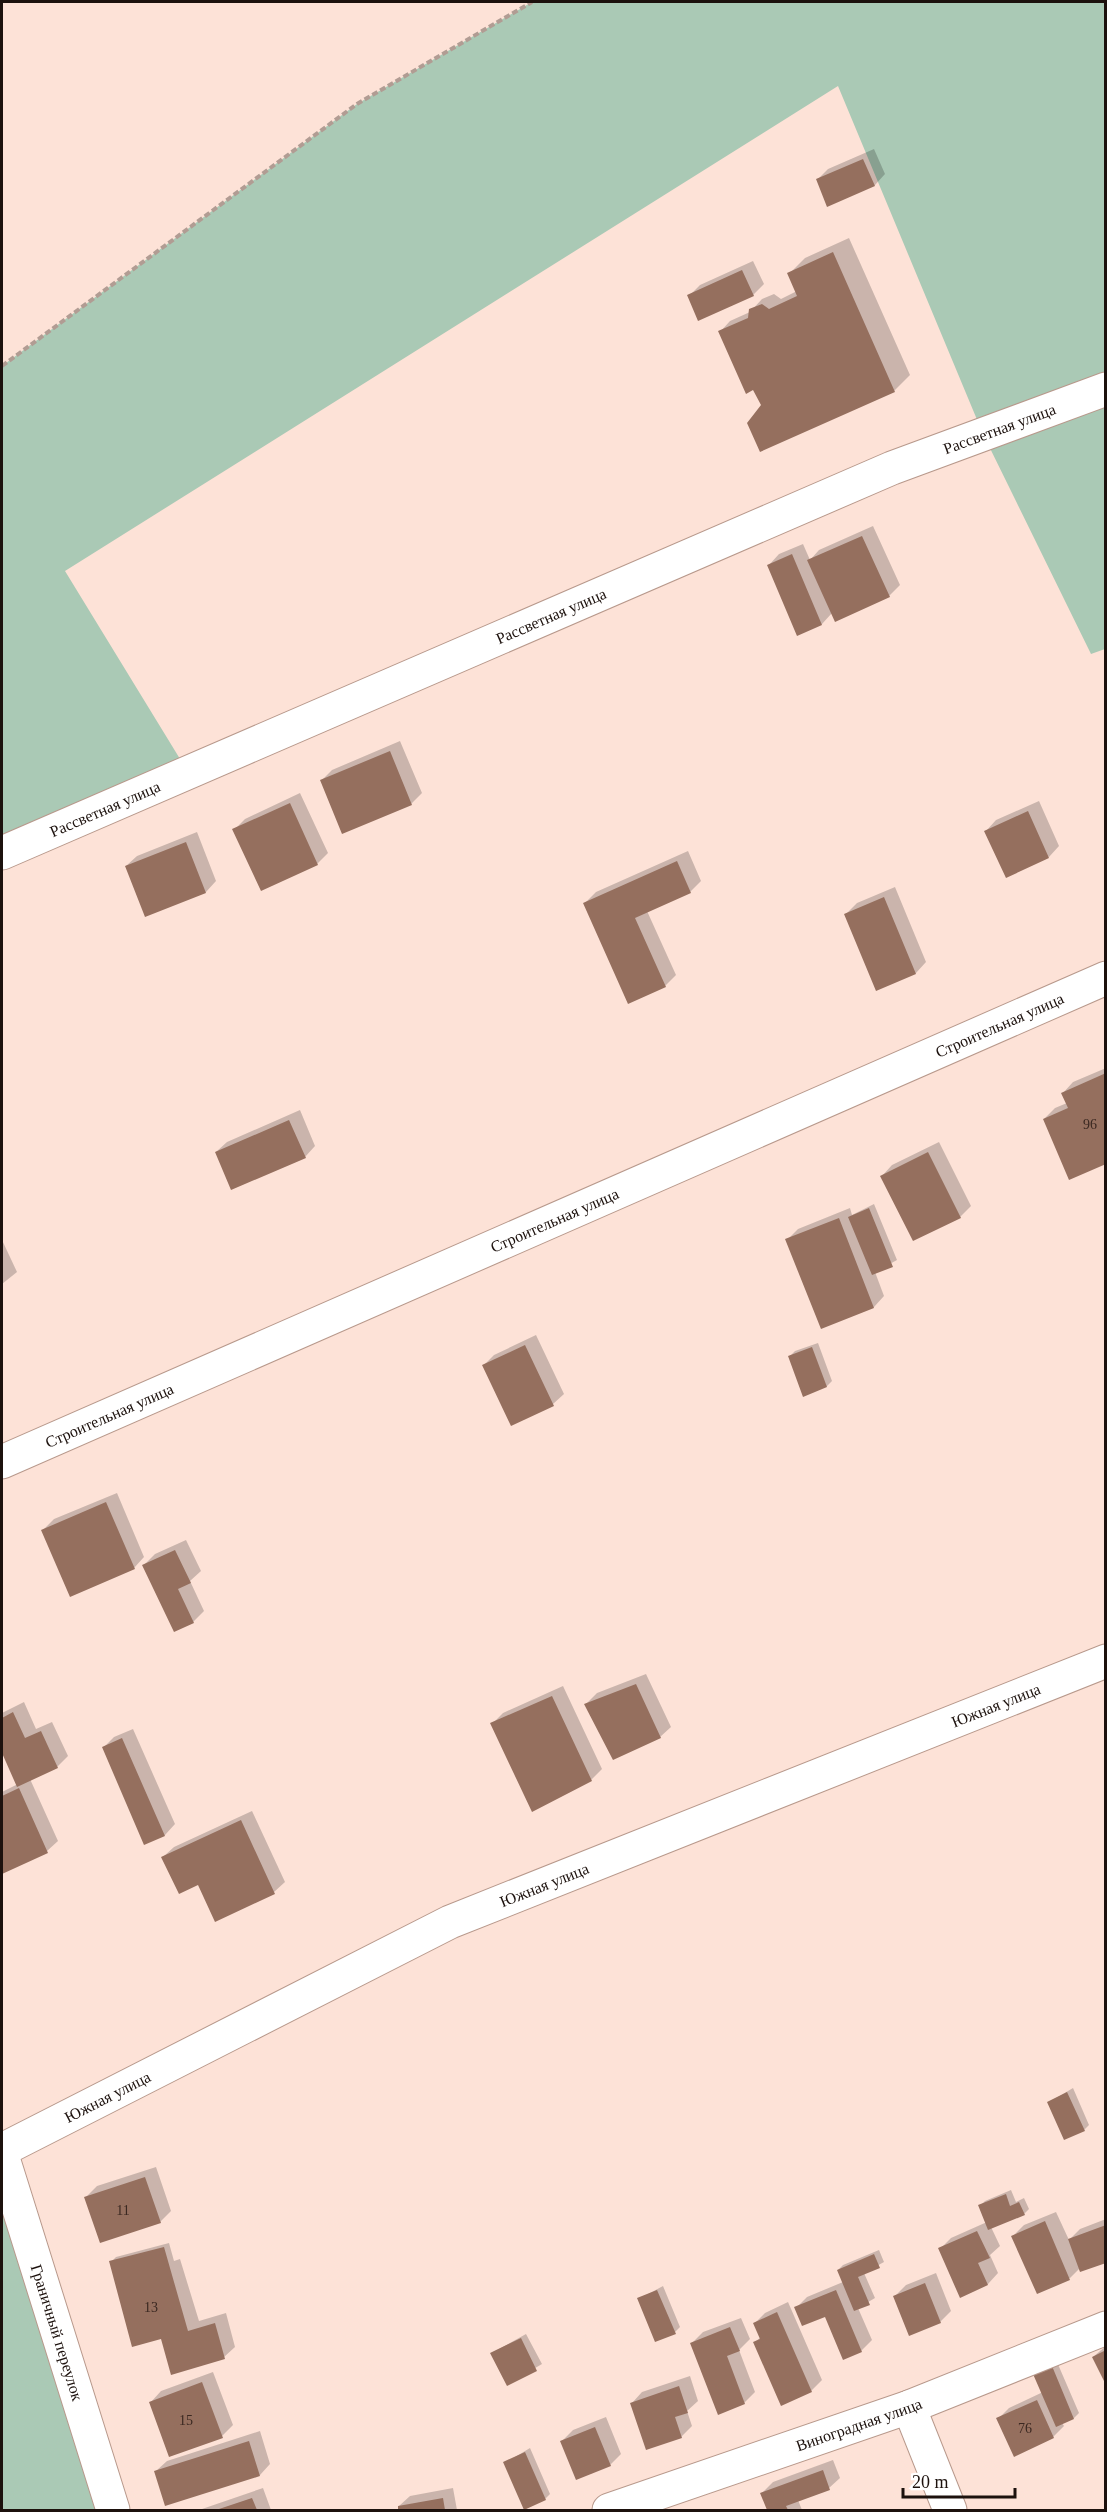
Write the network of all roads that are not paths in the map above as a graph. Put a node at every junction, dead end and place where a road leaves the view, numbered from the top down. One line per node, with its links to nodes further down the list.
1 (1106, 388): 2 (street, Рассветная улица)
2 (2, 853)
3 (1106, 978): 4 (street, Строительная улица)
4 (2, 1462)
5 (1106, 1661): 6 (street, Южная улица)
6 (2, 2150)
7 (2, 2155): 10 (street, Граничный переулок)
8 (1106, 2328): 9 (street, Виноградная улица)
9 (909, 2407): 11 (street, Виноградная улица); 12 (street)
10 (113, 2511)
11 (609, 2511)
12 (950, 2511)

